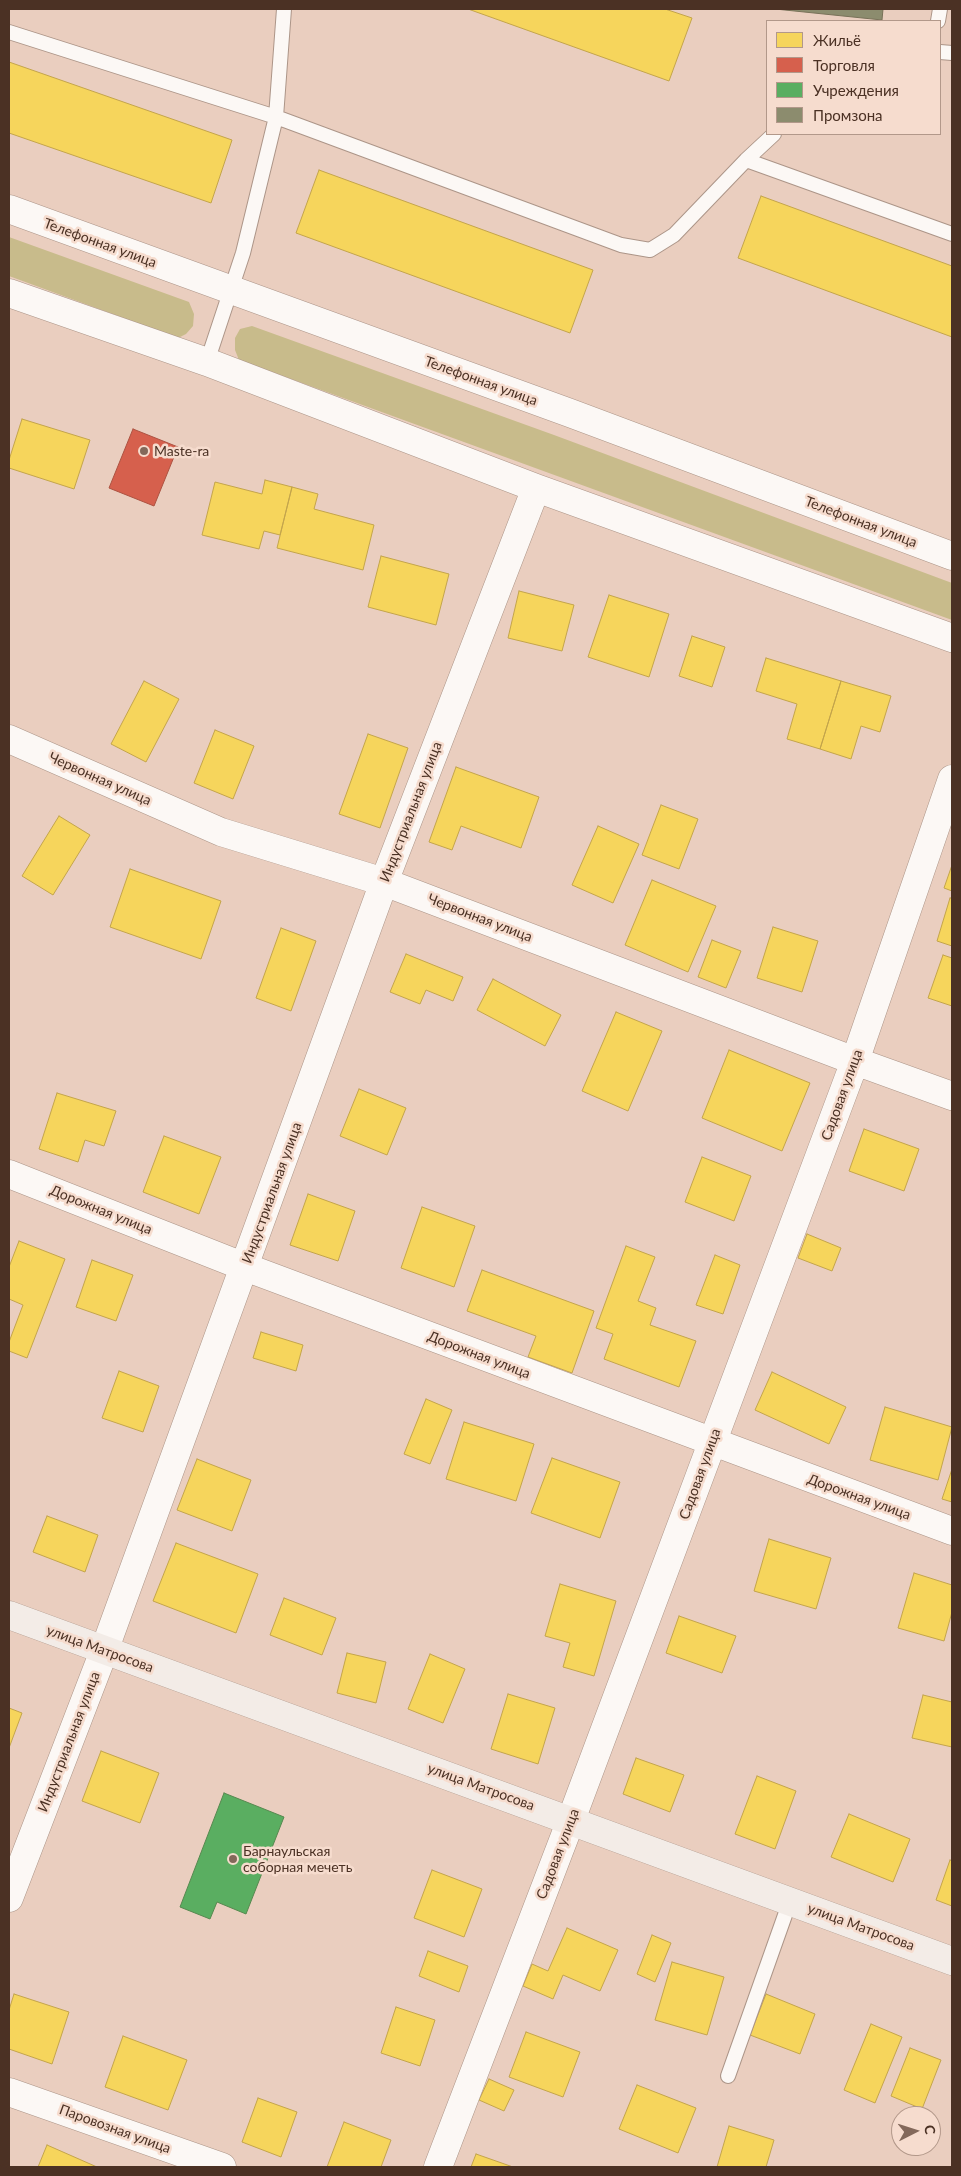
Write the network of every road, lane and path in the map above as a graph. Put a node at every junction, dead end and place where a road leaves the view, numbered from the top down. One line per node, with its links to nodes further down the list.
1 (284, 9): 3 (lane)
2 (9, 32): 3 (lane)
3 (276, 117): 5 (lane); 8 (lane)
4 (773, 135): 5 (lane)
5 (746, 160): 7 (lane)
6 (9, 209): 8 (street, Телефонная улица)
7 (952, 234)
8 (231, 291): 10 (lane); 12 (street, Телефонная улица)
9 (9, 293): 10 (street)
10 (207, 362): 11 (street)
11 (536, 488): 13 (street); 16 (street, Индустриальная улица)
12 (952, 556)
13 (952, 638)
14 (9, 739): 16 (street, Червонная улица)
15 (952, 778): 17 (street, Садовая улица)
16 (384, 882): 17 (street, Червонная улица); 20 (street, Индустриальная улица)
17 (855, 1061): 18 (street, Червонная улица); 21 (street, Садовая улица)
18 (952, 1096)
19 (9, 1174): 20 (street, Дорожная улица)
20 (245, 1267): 21 (street, Дорожная улица); 24 (street, Индустриальная улица)
21 (711, 1443): 22 (street, Дорожная улица); 25 (street, Садовая улица)
22 (952, 1531)
23 (9, 1615): 24 (street, улица Матросова)
24 (104, 1651): 25 (street, улица Матросова); 26 (street, Индустриальная улица)
25 (571, 1820): 27 (street, улица Матросова); 32 (street, Садовая улица)
26 (9, 1898)
27 (790, 1901): 28 (street, улица Матросова); 29 (lane)
28 (952, 1961)
29 (728, 2076)
30 (9, 2092): 31 (street, Паровозная улица)
31 (222, 2167)
32 (438, 2167)

